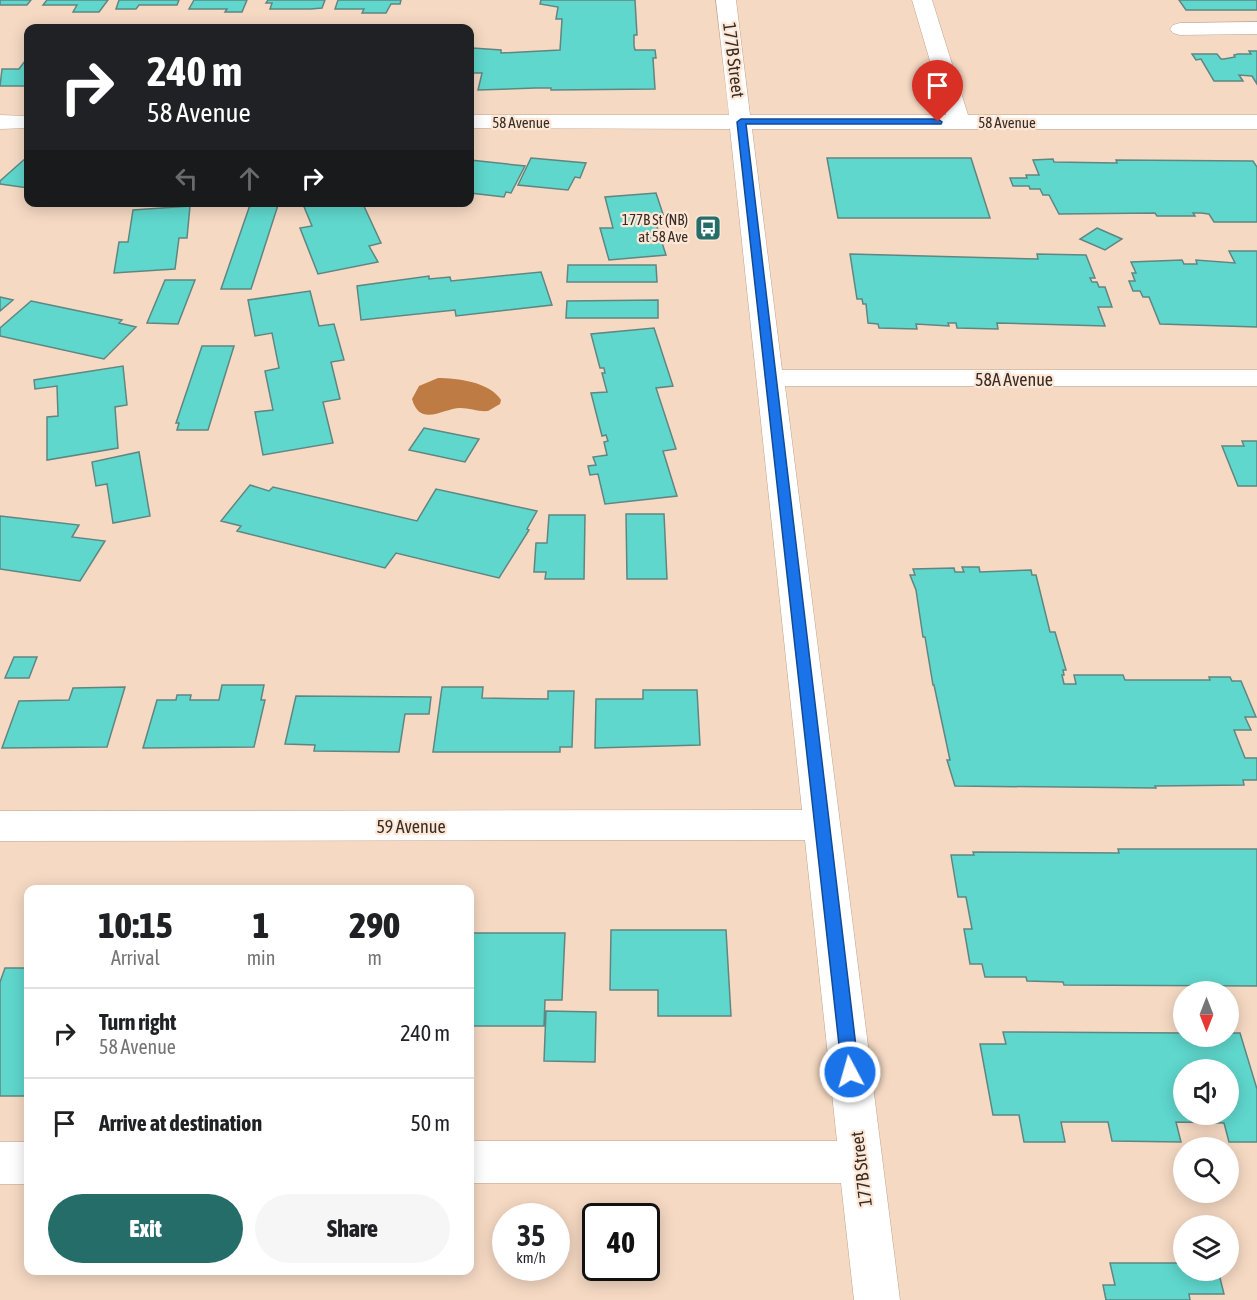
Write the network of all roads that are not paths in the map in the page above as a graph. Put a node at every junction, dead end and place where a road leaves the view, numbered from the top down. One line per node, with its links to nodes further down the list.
1 (726, 0): 8 (street, 177B Street)
2 (922, 0): 9 (street)
3 (1180, 28): 4 (street)
4 (1257, 28)
5 (0, 122): 6 (street)
6 (24, 122)
7 (474, 122): 8 (street, 58 Avenue)
8 (741, 122): 9 (street, 58 Avenue); 11 (street, 177B Street)
9 (959, 122): 10 (street, 58 Avenue)
10 (1257, 122)
11 (770, 378): 12 (street, 58A Avenue); 13 (street, 177B Street)
12 (1257, 378)
13 (823, 825): 14 (street, 59 Avenue); 16 (street, 177B Street)
14 (0, 826)
15 (474, 1162): 16 (street)
16 (860, 1162): 19 (street, 177B Street)
17 (0, 1163): 18 (street)
18 (24, 1163)
19 (877, 1300)

